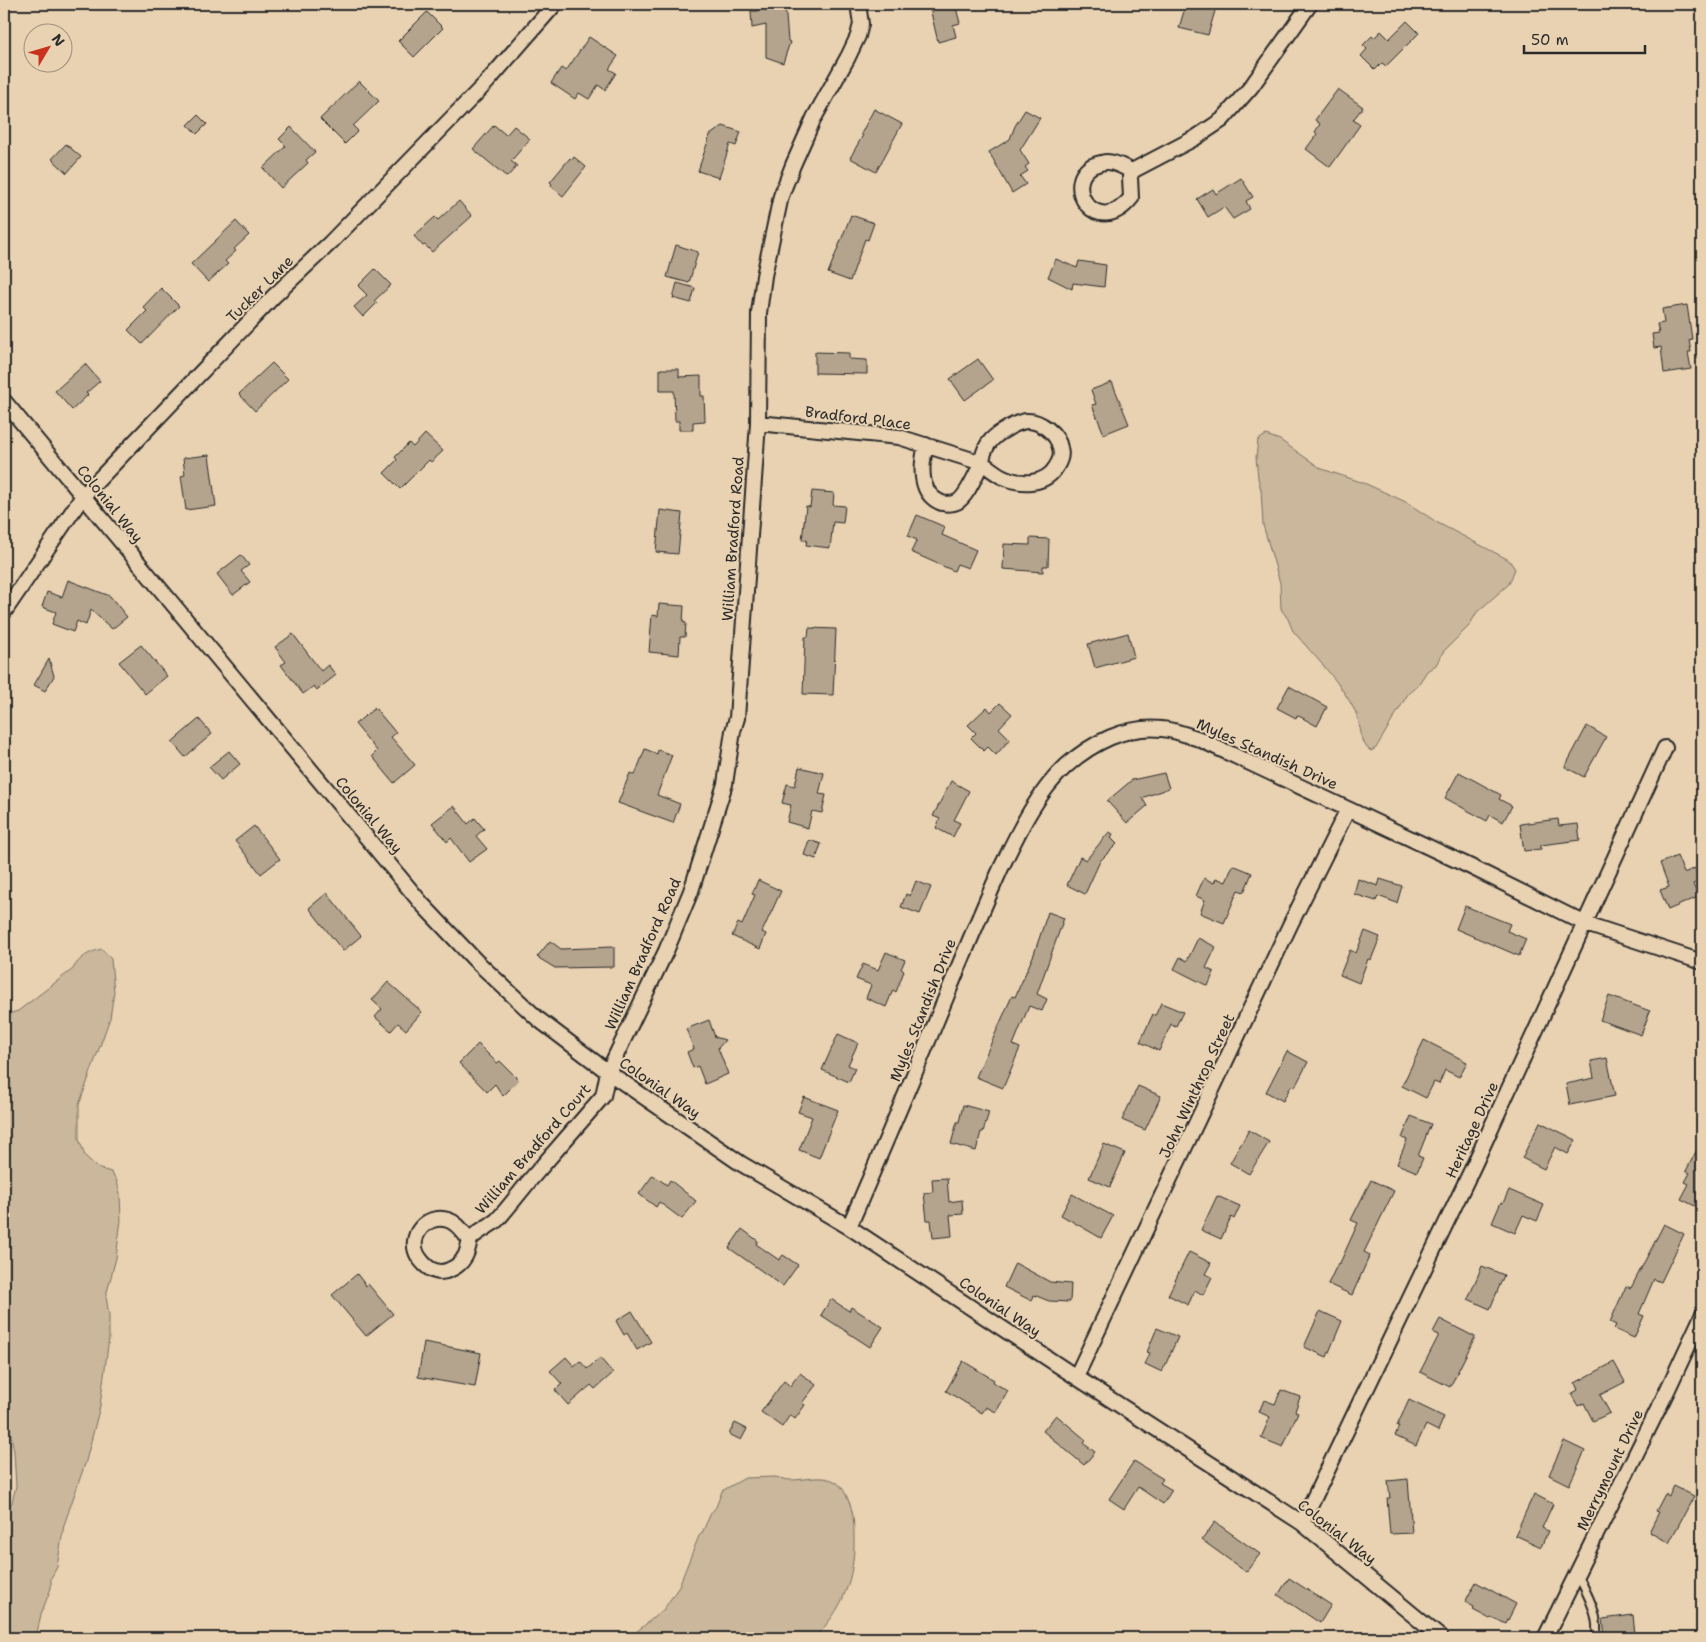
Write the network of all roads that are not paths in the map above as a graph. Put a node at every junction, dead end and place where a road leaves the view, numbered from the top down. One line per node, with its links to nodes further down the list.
1 (555, 4): 9 (street, Tucker Lane)
2 (858, 4): 6 (street, William Bradford Road)
3 (1310, 4): 4 (street)
4 (1132, 171)
5 (4, 401): 9 (street, Colonial Way)
6 (758, 422): 7 (street, Bradford Place); 15 (street, William Bradford Road)
7 (926, 445): 8 (street, Bradford Place); 8 (street)
8 (982, 463): 8 (street, Bradford Place)
9 (84, 496): 10 (street, Tucker Lane); 15 (street, Colonial Way)
10 (4, 612)
11 (1665, 748): 13 (street, Heritage Drive)
12 (1348, 809): 13 (street, Myles Standish Drive); 16 (street, Myles Standish Drive); 19 (street, John Winthrop Street)
13 (1586, 924): 14 (street, Myles Standish Drive); 20 (street, Heritage Drive)
14 (1702, 962)
15 (608, 1072): 16 (street, Colonial Way); 17 (street, William Bradford Court)
16 (849, 1227): 19 (street, Colonial Way)
17 (470, 1240)
18 (1702, 1316): 21 (street, Merrymount Drive)
19 (1076, 1377): 20 (street, Colonial Way)
20 (1302, 1523): 22 (street, Colonial Way)
21 (1577, 1573): 23 (street, Merrymount Drive); 24 (lane)
22 (1441, 1638)
23 (1545, 1638)
24 (1596, 1638)

